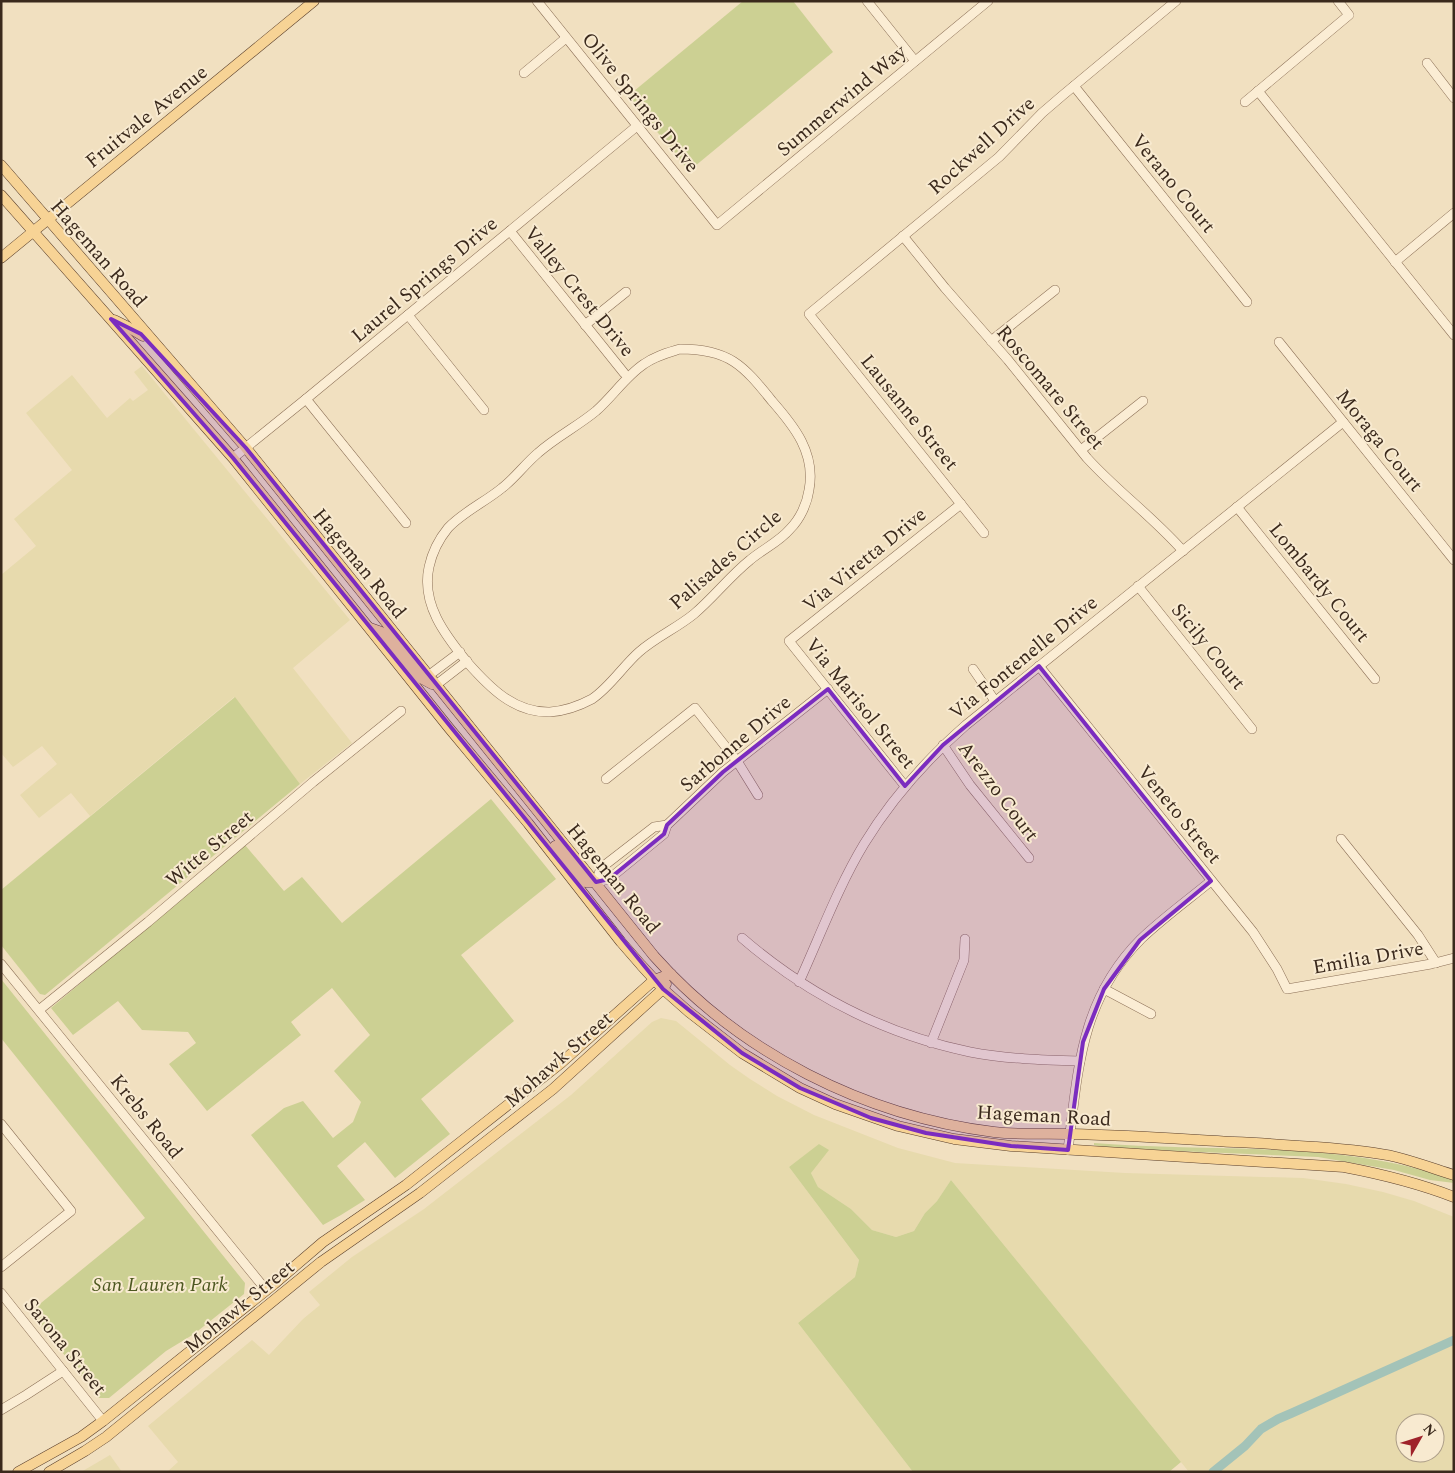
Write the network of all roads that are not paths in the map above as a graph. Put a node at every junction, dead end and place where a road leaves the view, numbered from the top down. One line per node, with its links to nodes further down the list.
1 (314, 1): 19 (main road, Fruitvale Avenue)
2 (537, 1): 7 (street, Olive Springs Drive)
3 (867, 1): 8 (street)
4 (988, 1): 8 (street, Summerwind Way)
5 (1176, 1): 11 (street, Rockwell Drive)
6 (1338, 1): 12 (street)
7 (566, 38): 10 (street); 15 (street, Olive Springs Drive)
8 (915, 61): 20 (street, Summerwind Way)
9 (1427, 63): 13 (street)
10 (524, 72)
11 (1074, 86): 23 (street, Rockwell Drive); 28 (street, Verano Court)
12 (1258, 91): 14 (street); 25 (street)
13 (1454, 98)
14 (1245, 102)
15 (637, 126): 20 (street, Olive Springs Drive); 22 (street, Laurel Springs Drive)
16 (1, 165): 19 (main road, Hageman Road)
17 (1, 195): 21 (main road, Hageman Road)
18 (1454, 214): 25 (street)
19 (47, 219): 21 (main road, Fruitvale Avenue); 36 (main road, Hageman Road)
20 (717, 225)
21 (33, 231): 24 (main road, Fruitvale Avenue); 31 (main road, Hageman Road)
22 (510, 231): 30 (street, Laurel Springs Drive); 32 (street, Valley Crest Drive)
23 (903, 236): 29 (street, Rockwell Drive); 34 (street, Roscomare Street)
24 (1, 258)
25 (1395, 262): 33 (street)
26 (1055, 290): 34 (street)
27 (626, 292): 32 (street)
28 (1247, 302)
29 (809, 314): 45 (street, Lausanne Street)
30 (408, 315): 38 (street, Laurel Springs Drive); 40 (street)
31 (111, 319): 36 (main road); 44 (main road, Hageman Road)
32 (586, 325): 37 (street, Valley Crest Drive)
33 (1454, 335)
34 (991, 341): 43 (street, Roscomare Street)
35 (1279, 342): 41 (street, Moraga Court)
36 (179, 373): 42 (main road, Hageman Road)
37 (624, 373)
38 (306, 399): 42 (street, Laurel Springs Drive); 47 (street)
39 (1143, 401): 43 (street)
40 (484, 410)
41 (1343, 422): 46 (street, Via Fontenelle Drive); 50 (street, Moraga Court)
42 (246, 448): 44 (street, Laurel Springs Drive); 60 (main road, Hageman Road)
43 (1081, 450): 49 (street, Roscomare Street)
44 (233, 458): 52 (main road, Hageman Road)
45 (961, 504): 48 (street, Lausanne Street); 53 (street, Via Viretta Drive)
46 (1237, 507): 49 (street, Via Fontenelle Drive); 61 (street, Lombardy Court)
47 (406, 523)
48 (984, 533)
49 (1183, 551): 51 (street, Via Fontenelle Drive)
50 (1454, 560)
51 (1138, 586): 57 (street, Via Fontenelle Drive); 66 (street, Sicily Court)
52 (369, 628): 62 (main road); 72 (main road, Hageman Road)
53 (790, 641): 63 (street, Via Marisol Street)
54 (460, 652): 55 (street); 56 (street, Palisades Circle); 56 (street, Palisades Circle)
55 (448, 661): 59 (street); 60 (street)
56 (467, 661): 59 (street)
57 (1039, 666): 64 (street, Via Fontenelle Drive); 76 (street, Veneto Street)
58 (974, 669): 64 (street)
59 (455, 670): 62 (street)
60 (428, 676): 62 (main road, Hageman Road)
61 (1375, 679)
62 (436, 685): 77 (main road, Hageman Road)
63 (828, 689): 68 (street, Sarbonne Drive); 70 (street, Via Marisol Street)
64 (995, 701): 67 (street, Via Fontenelle Drive)
65 (401, 710): 89 (street, Witte Street)
66 (1252, 729)
67 (942, 745): 70 (street, Via Fontenelle Drive); 75 (street, Arezzo Court)
68 (737, 761): 69 (street); 71 (street); 73 (street, Sarbonne Drive)
69 (606, 779)
70 (905, 786): 85 (street, Via Fontenelle Drive)
71 (758, 794)
72 (528, 823): 77 (main road); 84 (main road, Hageman Road)
73 (666, 825): 77 (street, Sarbonne Drive); 77 (street, Sarbonne Drive)
74 (1341, 839): 81 (street)
75 (1028, 858)
76 (1212, 880): 86 (street); 87 (street, Veneto Street)
77 (596, 882): 83 (main road, Hageman Road)
78 (742, 938): 85 (street)
79 (965, 939): 91 (street)
80 (1454, 958): 81 (street, Emilia Drive)
81 (1436, 963): 87 (street, Emilia Drive)
82 (1, 964): 89 (street, Krebs Road)
83 (671, 974): 84 (main road, Mohawk Street); 88 (main road, Mohawk Street); 94 (main road, Hageman Road)
84 (654, 980): 88 (main road, Hageman Road); 99 (main road, Mohawk Street)
85 (799, 982): 91 (street)
86 (1104, 989): 90 (street); 92 (street)
87 (1287, 989)
88 (663, 990): 95 (main road, Hageman Road); 102 (main road, Mohawk Street)
89 (39, 1010): 99 (street, Krebs Road)
90 (1151, 1014)
91 (931, 1043): 92 (street)
92 (1080, 1061): 94 (street)
93 (1, 1124): 98 (street)
94 (1070, 1134): 95 (street); 96 (main road, Hageman Road)
95 (1068, 1150): 97 (main road, Hageman Road)
96 (1454, 1175)
97 (1454, 1197)
98 (1, 1267)
99 (266, 1290): 102 (main road); 104 (main road)
100 (1, 1293): 101 (street, Sarona Street)
101 (63, 1371): 103 (street); 104 (street, Sarona Street)
102 (181, 1376): 107 (main road, Mohawk Street)
103 (1, 1410)
104 (103, 1421): 105 (main road); 106 (main road)
105 (18, 1472)
106 (40, 1472)
107 (49, 1472)

